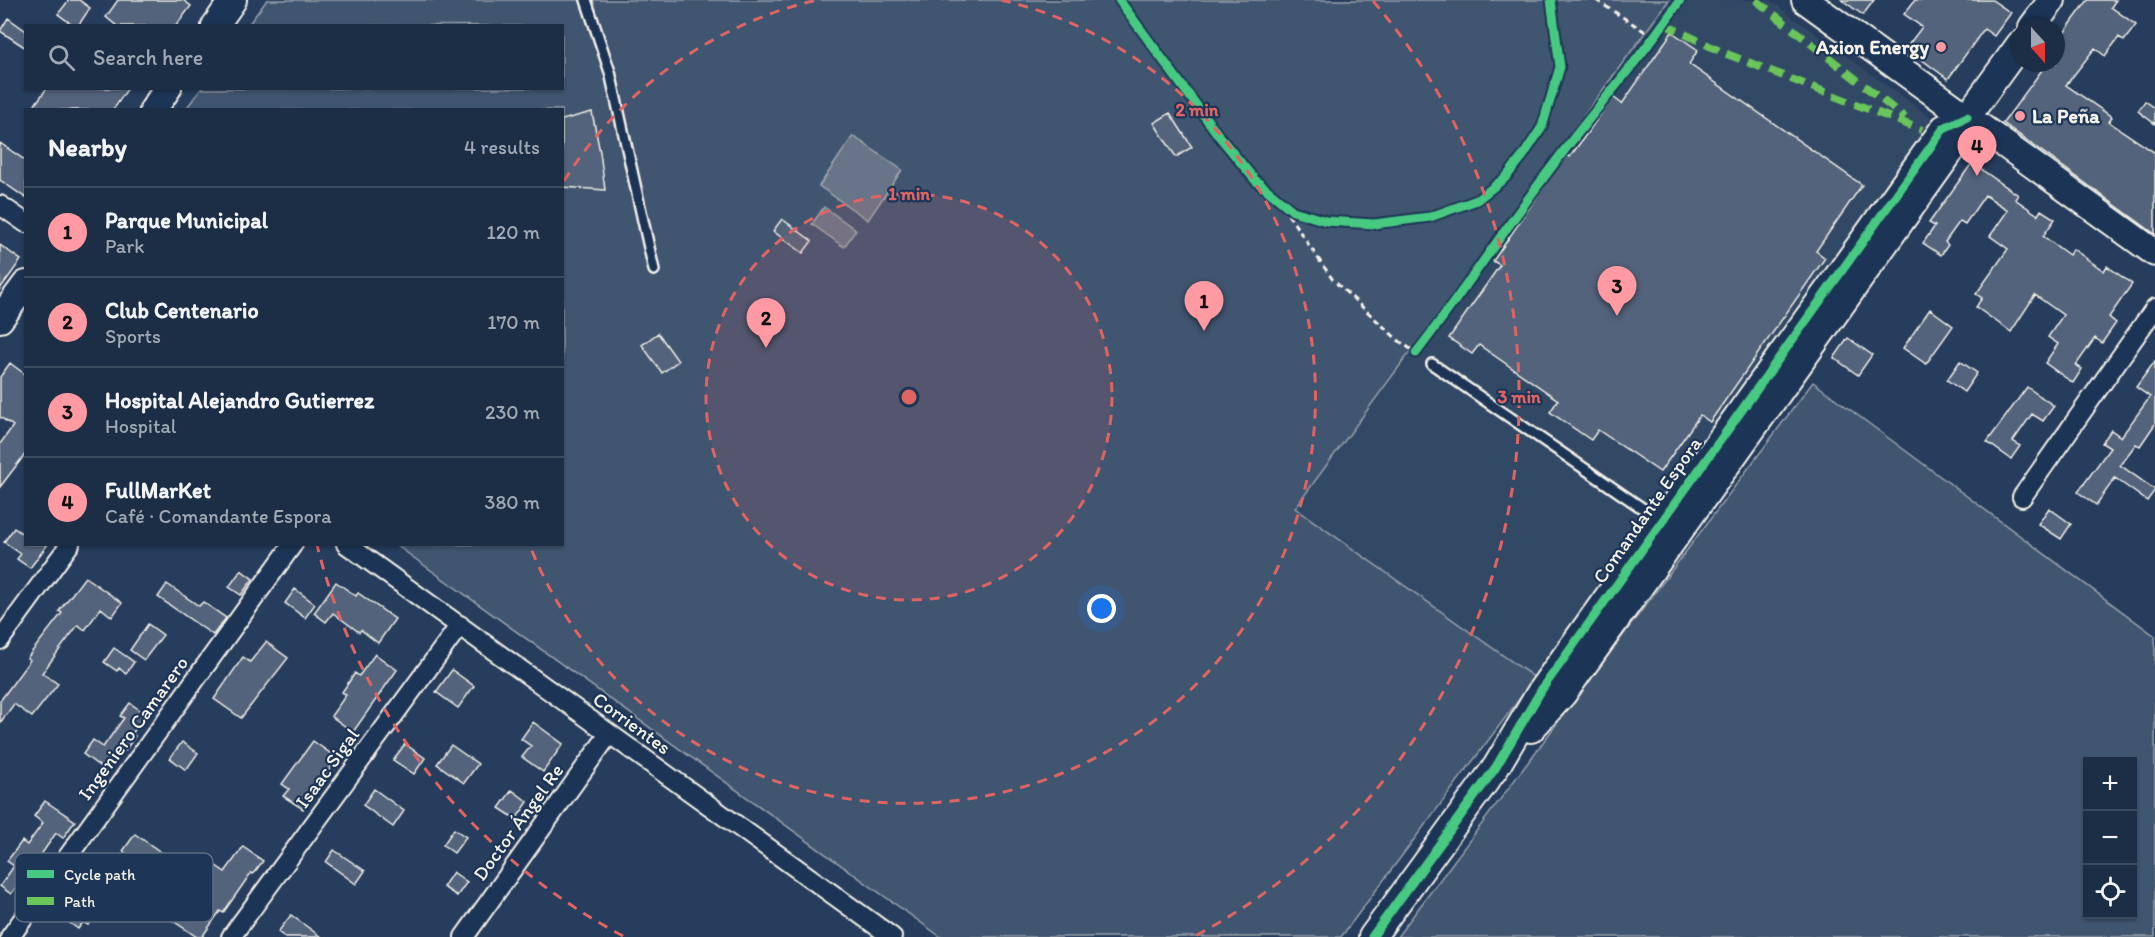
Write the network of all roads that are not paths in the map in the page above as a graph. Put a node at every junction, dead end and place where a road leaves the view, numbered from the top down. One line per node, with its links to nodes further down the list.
1 (586, 0): 14 (lane)
2 (1805, 0): 10 (street)
3 (2052, 0): 5 (street)
4 (232, 1): 6 (street)
5 (2039, 18)
6 (216, 24)
7 (2011, 56): 10 (street)
8 (167, 90): 9 (street)
9 (154, 108)
10 (1967, 117): 13 (street); 18 (street, Comandante Espora)
11 (0, 205): 12 (street)
12 (24, 222)
13 (2155, 253)
14 (654, 270)
15 (2155, 308): 17 (street)
16 (1432, 364): 18 (lane)
17 (2022, 497)
18 (1670, 526): 31 (street, Comandante Espora)
19 (68, 546): 23 (street)
20 (292, 546): 25 (street, Ingeniero Camarero)
21 (349, 546): 22 (street, Corrientes)
22 (460, 626): 24 (street, Corrientes); 28 (street, Isaac Sigal)
23 (0, 640)
24 (609, 734): 29 (street, Doctor Ángel Re); 30 (street, Corrientes)
25 (70, 853)
26 (21, 922): 27 (street, Ingeniero Camarero)
27 (10, 937)
28 (231, 937)
29 (464, 937)
30 (892, 937)
31 (1372, 937)

